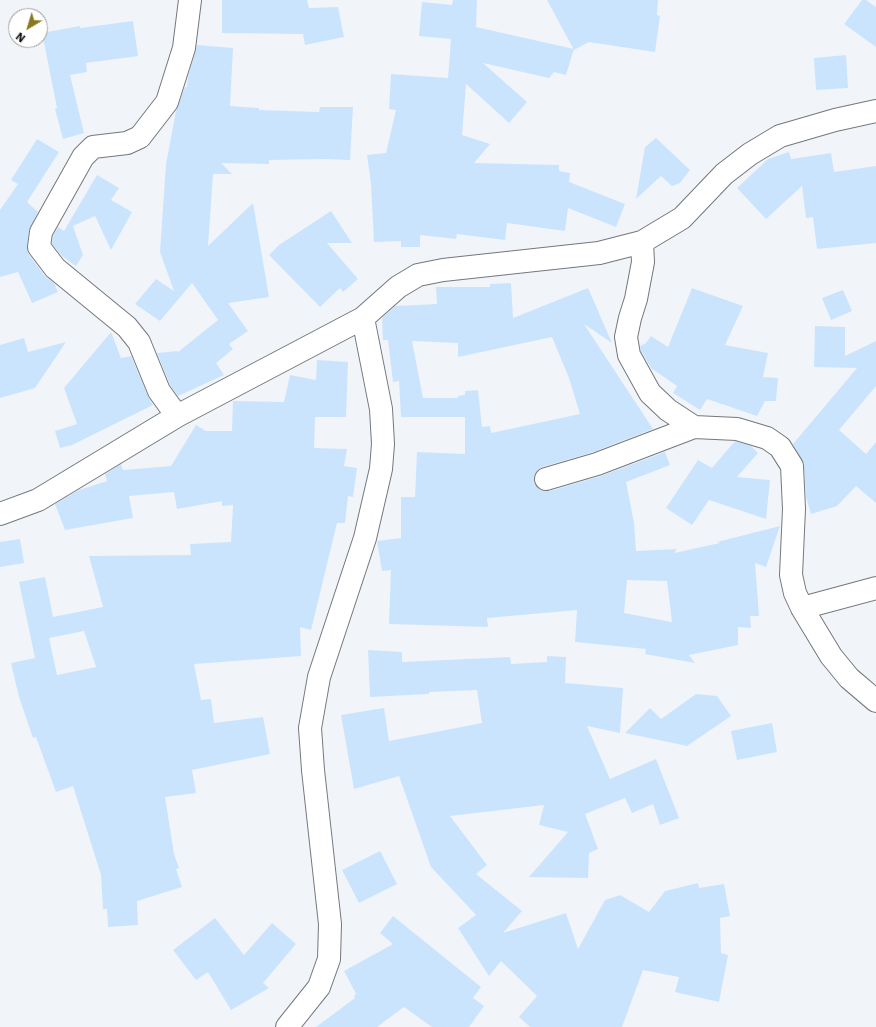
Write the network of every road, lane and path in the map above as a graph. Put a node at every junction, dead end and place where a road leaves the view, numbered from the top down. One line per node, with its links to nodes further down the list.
1 (190, 0): 5 (street)
2 (876, 111): 3 (street)
3 (642, 242): 4 (street); 6 (street)
4 (363, 318): 5 (street); 12 (street)
5 (177, 416): 8 (street)
6 (694, 427): 7 (street); 10 (street)
7 (546, 479)
8 (0, 514)
9 (876, 588): 10 (street)
10 (802, 608): 11 (street)
11 (876, 701)
12 (287, 1027)

